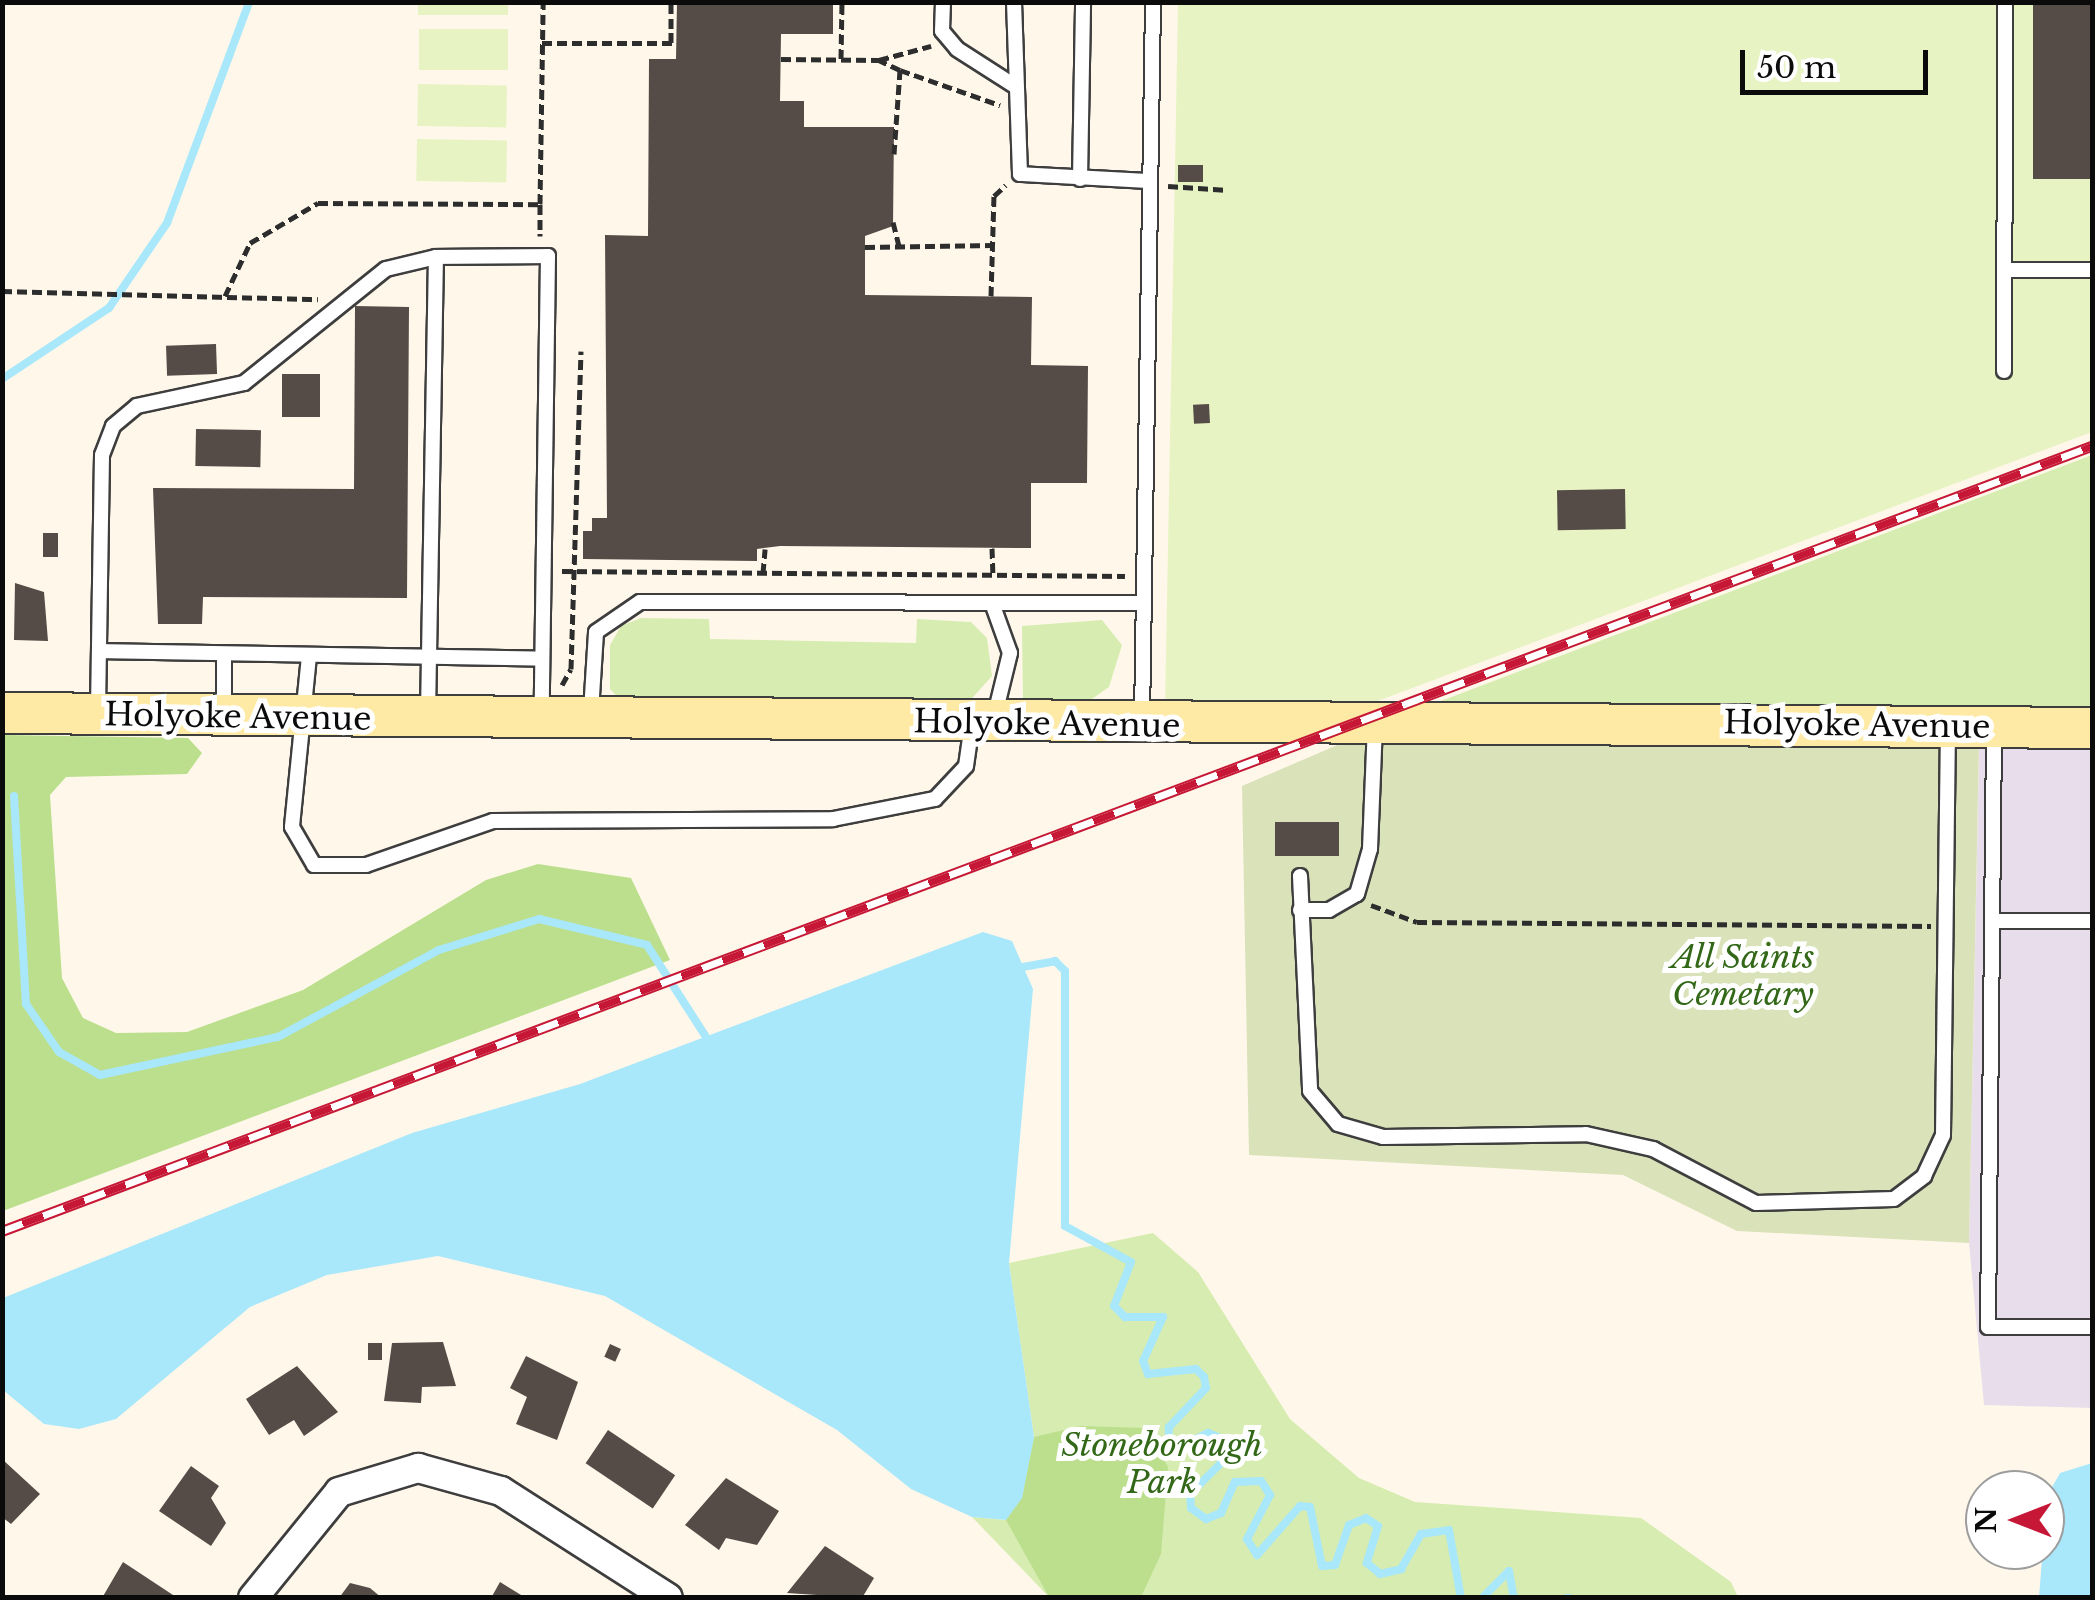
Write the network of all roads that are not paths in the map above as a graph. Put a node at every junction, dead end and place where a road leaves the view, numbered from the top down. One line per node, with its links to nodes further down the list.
1 (943, 2): 6 (lane)
2 (1014, 2): 6 (lane)
3 (1083, 2): 7 (lane)
4 (1153, 2): 8 (lane)
5 (2005, 2): 10 (lane)
6 (1013, 85): 7 (lane)
7 (1080, 179): 8 (lane)
8 (1150, 182): 14 (lane)
9 (436, 257): 15 (lane); 18 (lane); 19 (lane)
10 (2004, 270): 11 (lane); 12 (lane)
11 (2092, 270)
12 (2004, 370)
13 (992, 603): 14 (lane); 26 (lane); 27 (lane)
14 (1144, 603): 28 (lane)
15 (102, 651): 16 (lane); 22 (lane)
16 (224, 654): 17 (lane); 23 (lane)
17 (309, 656): 18 (lane); 24 (lane)
18 (429, 658): 19 (lane); 25 (lane)
19 (542, 659): 20 (lane)
20 (542, 708): 25 (street, Holyoke Avenue); 26 (street, Holyoke Avenue)
21 (2, 713): 22 (street, Holyoke Avenue)
22 (98, 715): 23 (street, Holyoke Avenue)
23 (224, 716): 24 (street, Holyoke Avenue)
24 (307, 717): 25 (street, Holyoke Avenue); 27 (lane)
25 (428, 718)
26 (590, 720): 27 (street, Holyoke Avenue)
27 (982, 724): 28 (street, Holyoke Avenue)
28 (1142, 725): 30 (street, Holyoke Avenue)
29 (1948, 726): 30 (street, Holyoke Avenue); 31 (street, Holyoke Avenue); 34 (lane)
30 (1375, 727): 34 (lane)
31 (1994, 727): 32 (street, Holyoke Avenue); 35 (lane)
32 (2092, 728)
33 (1300, 876): 34 (lane)
34 (1300, 910)
35 (1992, 921): 36 (lane); 37 (lane)
36 (2092, 921)
37 (2092, 1327)
38 (253, 1598): 39 (street)
39 (668, 1598)

